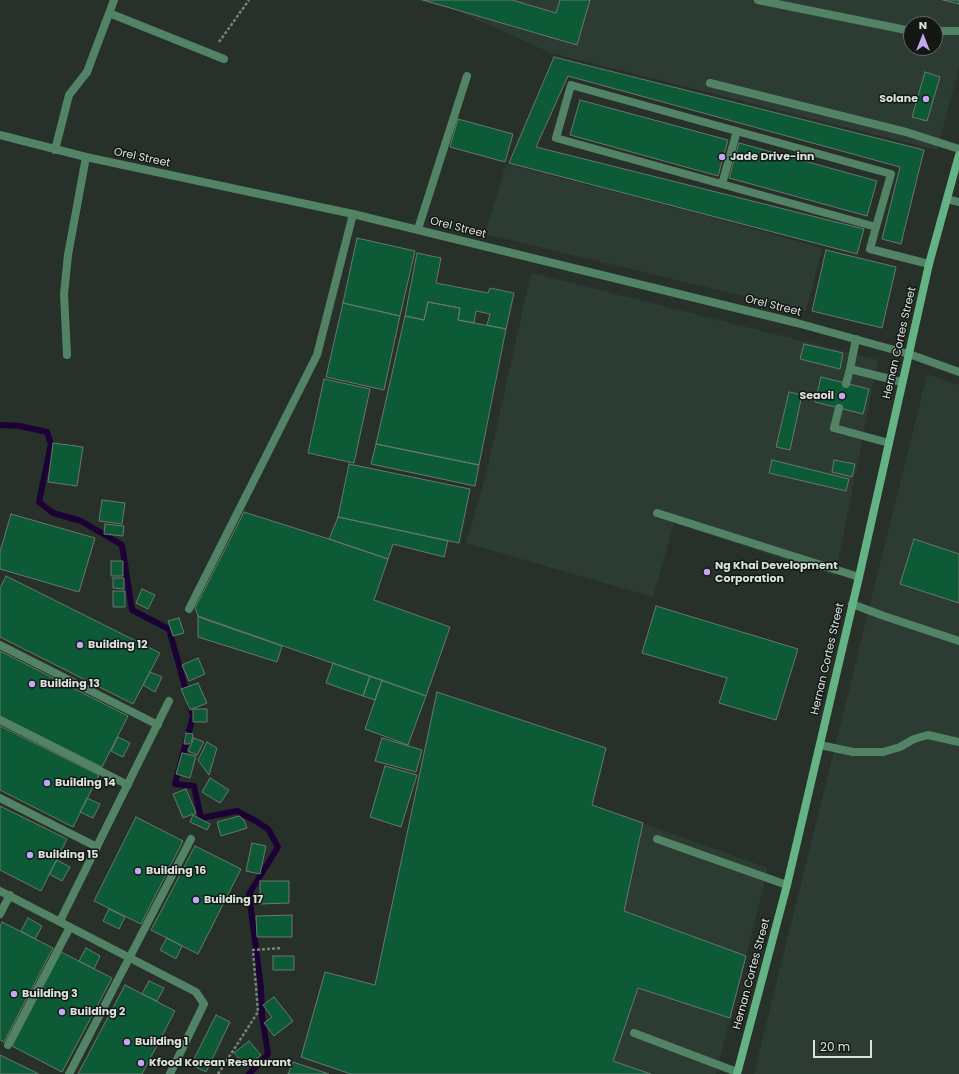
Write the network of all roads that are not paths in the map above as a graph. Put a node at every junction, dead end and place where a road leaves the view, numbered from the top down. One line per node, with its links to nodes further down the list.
1 (114, 0): 3 (street)
2 (758, 0): 4 (street)
3 (109, 13): 7 (street); 13 (street)
4 (903, 29)
5 (943, 31): 6 (street)
6 (959, 31)
7 (224, 60)
8 (467, 76): 21 (street)
9 (710, 83): 12 (street)
10 (737, 131): 16 (street); 16 (street); 20 (street)
11 (0, 135): 13 (street, Orel Street)
12 (959, 149)
13 (55, 150): 15 (street, Orel Street)
14 (959, 155): 17 (main road, Hernan Cortes Street)
15 (86, 157): 19 (street, Orel Street); 25 (street)
16 (722, 184): 20 (street)
17 (947, 199): 18 (street); 22 (main road, Hernan Cortes Street)
18 (959, 202)
19 (353, 214): 21 (street, Orel Street); 35 (street)
20 (876, 227): 22 (street)
21 (418, 229): 23 (street, Orel Street)
22 (929, 264): 24 (main road, Hernan Cortes Street)
23 (856, 339): 24 (street, Orel Street); 26 (street)
24 (909, 354): 27 (street, Orel Street); 28 (main road, Hernan Cortes Street)
25 (67, 355)
26 (850, 369): 28 (street); 29 (street)
27 (959, 372)
28 (902, 382): 31 (main road, Hernan Cortes Street)
29 (846, 384)
30 (839, 408): 31 (street)
31 (889, 443): 33 (main road, Hernan Cortes Street)
32 (657, 513): 33 (street)
33 (859, 577): 34 (main road, Hernan Cortes Street)
34 (852, 604): 36 (street); 42 (main road, Hernan Cortes Street)
35 (189, 609)
36 (959, 640)
37 (0, 645): 40 (street)
38 (169, 701): 40 (street)
39 (0, 720): 43 (street)
40 (158, 725): 43 (street)
41 (959, 742): 42 (street)
42 (820, 745): 48 (main road, Hernan Cortes Street)
43 (128, 785): 47 (street)
44 (0, 798): 47 (street)
45 (191, 839): 54 (street)
46 (657, 839): 48 (street)
47 (97, 847): 52 (street)
48 (787, 885): 57 (main road, Hernan Cortes Street)
49 (0, 890): 50 (street)
50 (10, 896): 51 (street); 52 (street)
51 (0, 914)
52 (60, 922): 53 (street)
53 (70, 927): 54 (street); 56 (street)
54 (130, 958): 58 (street); 59 (street)
55 (634, 1033): 57 (street)
56 (8, 1045)
57 (737, 1073)
58 (69, 1074)
59 (170, 1074)

